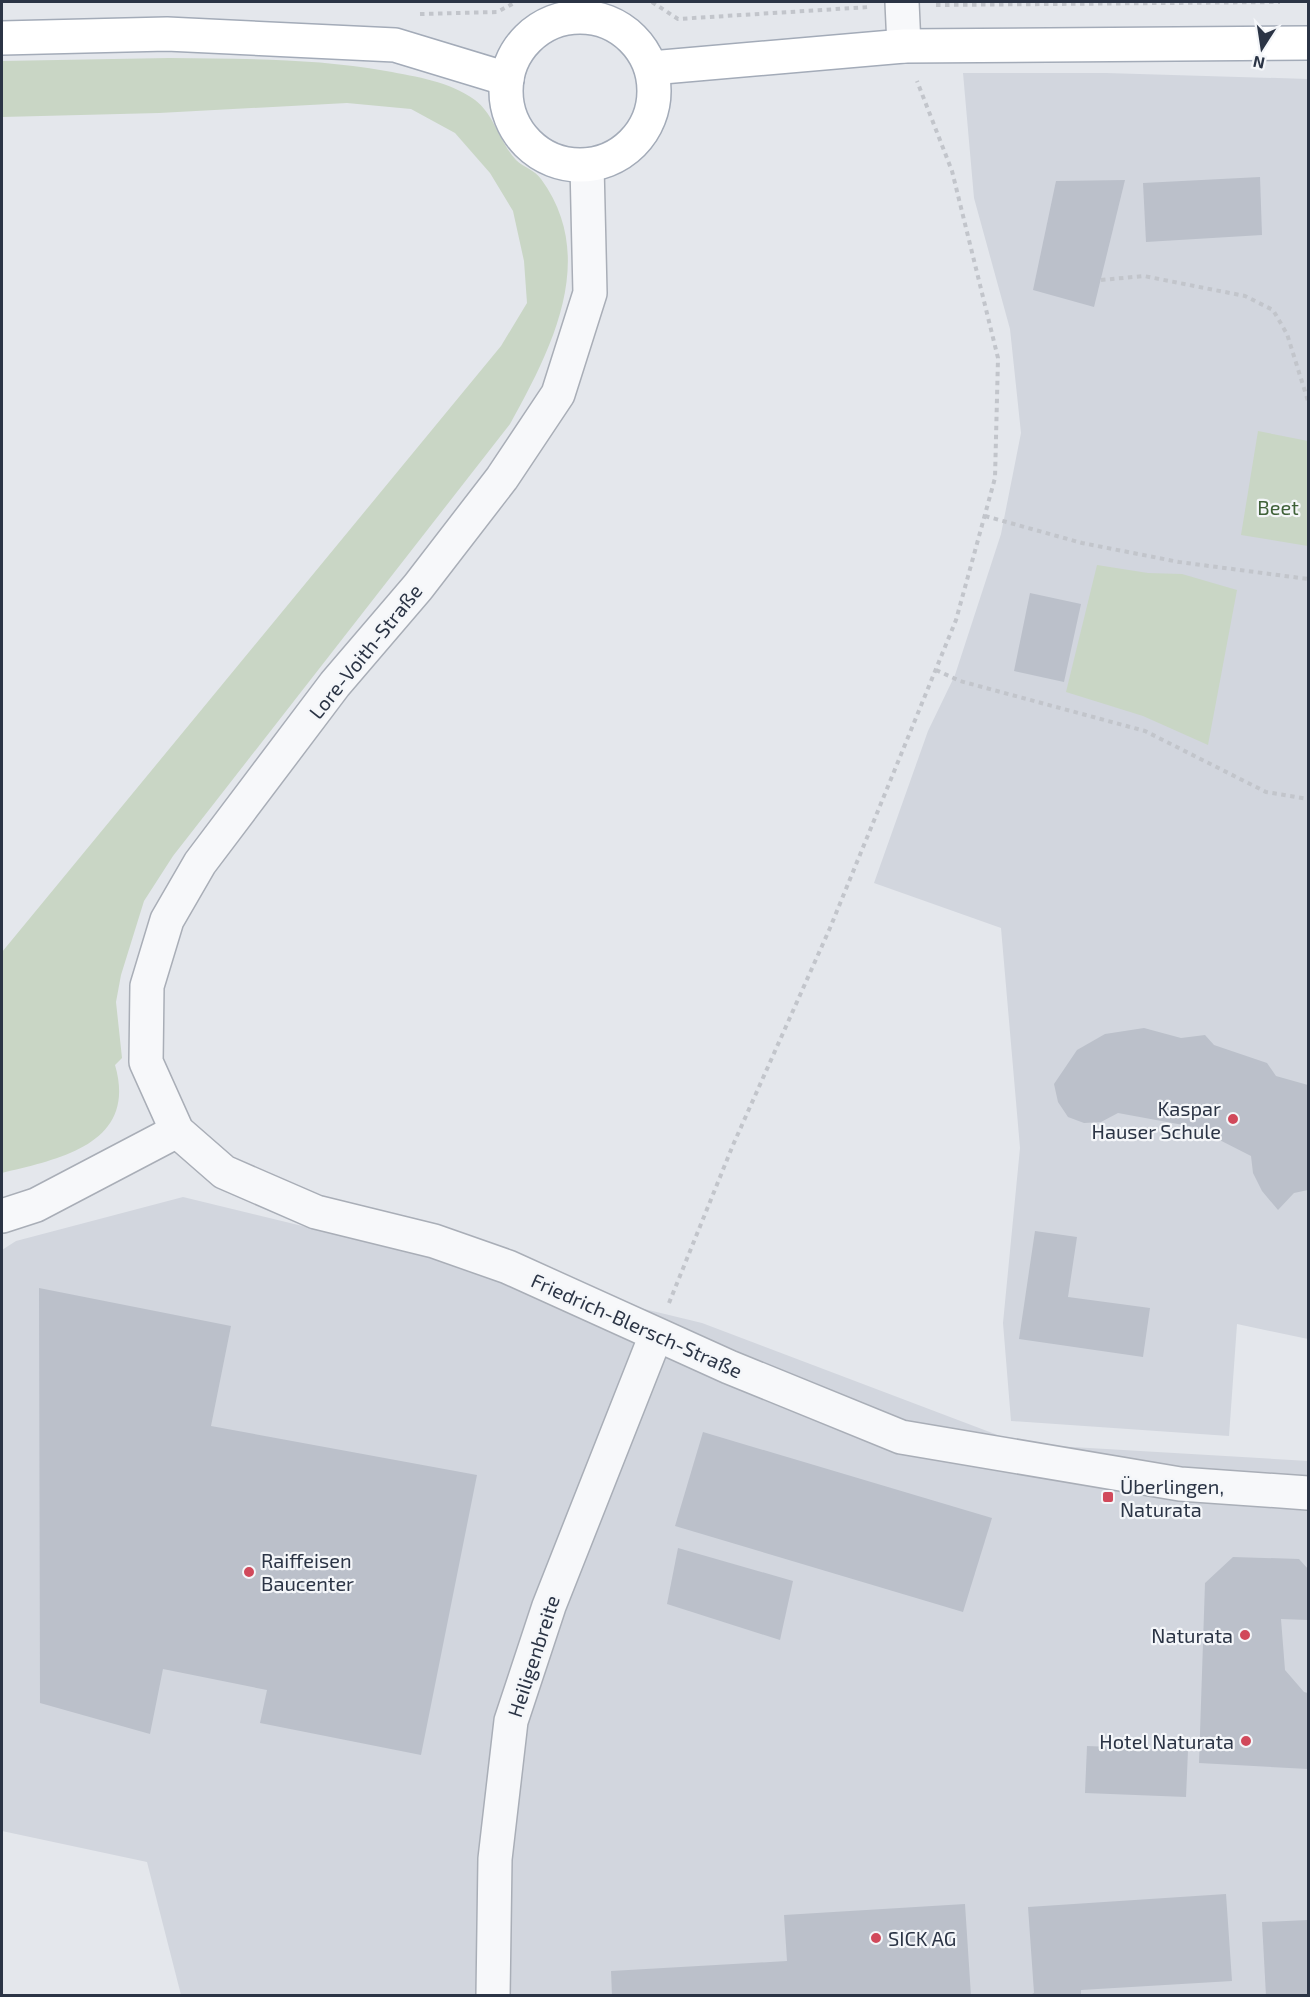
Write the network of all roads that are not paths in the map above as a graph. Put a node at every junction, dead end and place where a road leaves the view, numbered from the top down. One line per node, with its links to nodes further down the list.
1 (902, 3): 5 (street)
2 (580, 9): 6 (main road); 7 (main road)
3 (2, 38): 7 (main road)
4 (1308, 42): 5 (main road)
5 (904, 46): 6 (main road)
6 (651, 68): 8 (main road)
7 (507, 79): 8 (main road)
8 (587, 165): 9 (street, Lore-Voith-Straße)
9 (177, 1131): 10 (street); 11 (street, Friedrich-Blersch-Straße)
10 (2, 1216)
11 (656, 1335): 12 (street, Friedrich-Blersch-Straße); 13 (street, Heiligenbreite)
12 (1308, 1493)
13 (493, 1995)

